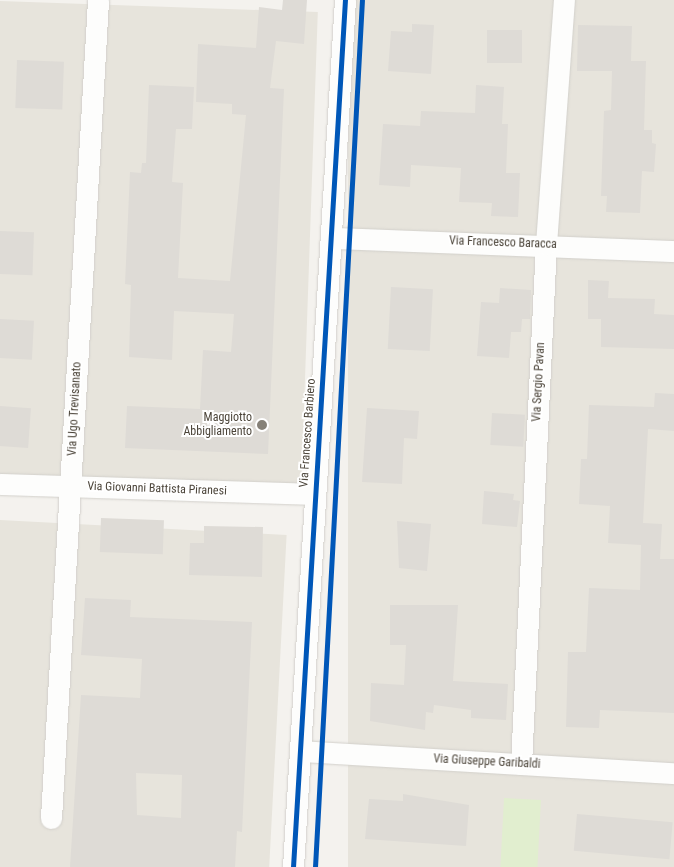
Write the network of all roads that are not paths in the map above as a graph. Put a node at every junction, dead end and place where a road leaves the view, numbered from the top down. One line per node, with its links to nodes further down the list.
1 (98, 0): 8 (street, Via Ugo Trevisanato)
2 (345, 0): 4 (street, Via Francesco Barbiero)
3 (564, 0): 5 (street, Via Sergio Pavan)
4 (332, 238): 5 (street, Via Francesco Baracca); 9 (street, Via Francesco Barbiero)
5 (546, 244): 6 (street, Via Francesco Baracca); 11 (street, Via Sergio Pavan)
6 (674, 251)
7 (0, 484): 8 (street, Via Giovanni Battista Piranesi)
8 (70, 486): 9 (street, Via Giovanni Battista Piranesi); 13 (street, Via Ugo Trevisanato)
9 (314, 494): 10 (street, Via Francesco Barbiero)
10 (300, 751): 11 (street, Via Giuseppe Garibaldi); 14 (street, Via Francesco Barbiero)
11 (521, 764): 12 (street, Via Giuseppe Garibaldi)
12 (674, 773)
13 (51, 818)
14 (293, 867)

